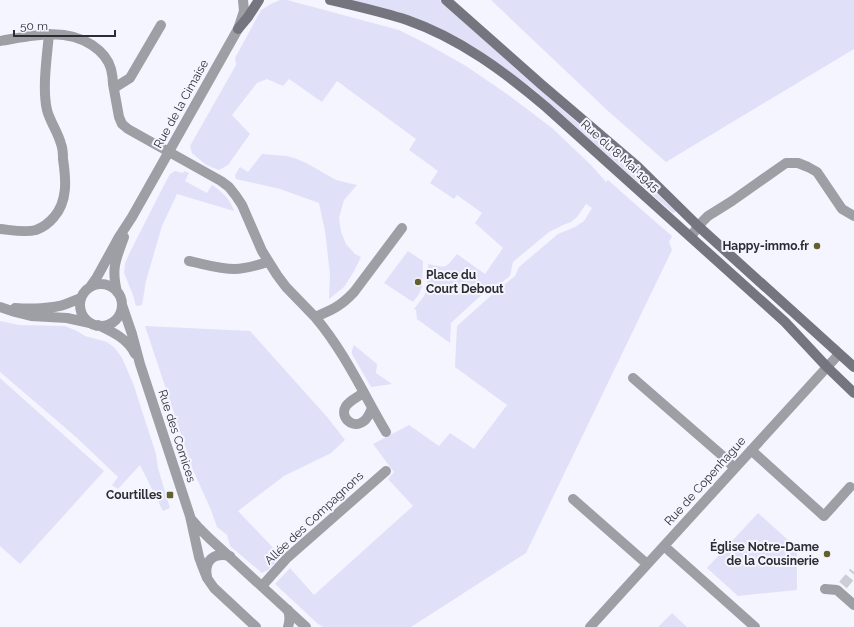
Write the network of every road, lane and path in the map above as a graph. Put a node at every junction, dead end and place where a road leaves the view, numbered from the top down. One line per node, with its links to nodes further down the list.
1 (243, 0): 6 (street, Rue de la Cimaise)
2 (259, 0): 6 (main road)
3 (330, 0): 16 (main road, Rue du 8 Mai 1945)
4 (446, 0): 13 (main road, Rue du 8 Mai 1945)
5 (161, 25): 9 (street)
6 (238, 28): 10 (street, Rue de la Cimaise)
7 (49, 34): 8 (street); 9 (street); 15 (street)
8 (0, 41)
9 (114, 88): 10 (street)
10 (169, 152): 12 (street, Rue de la Cimaise); 18 (street)
11 (854, 216): 13 (street)
12 (132, 217): 19 (street, Rue de la Cimaise); 20 (street, Rue de la Cimaise)
13 (698, 226): 16 (street); 25 (main road, Rue du 8 Mai 1945)
14 (402, 228): 23 (street)
15 (0, 229)
16 (690, 237): 27 (main road, Rue du 8 Mai 1945)
17 (189, 261): 18 (street)
18 (268, 262): 23 (street)
19 (90, 287): 20 (street); 21 (street)
20 (117, 292): 22 (street)
21 (81, 298): 24 (street); 24 (street)
22 (122, 305): 24 (street); 26 (street, Rue des Comices)
23 (315, 317): 30 (street)
24 (95, 324): 26 (street, Rue des Comices)
25 (839, 354): 27 (street, Rue de Copenhague); 28 (main road, Rue du 8 Mai 1945)
26 (140, 364): 39 (street, Rue des Comices)
27 (827, 367): 31 (main road, Rue du 8 Mai 1945); 34 (street, Rue de Copenhague)
28 (854, 367)
29 (632, 378): 35 (street)
30 (363, 393): 32 (street); 32 (street)
31 (854, 393)
32 (372, 408): 33 (street)
33 (386, 432)
34 (751, 450): 35 (street, Rue de Copenhague); 37 (street)
35 (734, 468): 40 (street, Rue de Copenhague)
36 (386, 471): 44 (street, Allée des Compagnons)
37 (850, 487)
38 (573, 499): 42 (street)
39 (190, 516): 41 (street, Rue des Comices); 43 (street, Rue des Comices)
40 (664, 546): 42 (street, Rue de Copenhague); 52 (street)
41 (230, 556): 43 (street); 44 (street, Rue des Comices)
42 (647, 564): 51 (street, Rue de Copenhague)
43 (207, 578): 48 (street, Rue des Comices)
44 (262, 586): 47 (street, Rue des Comices)
45 (825, 589): 46 (street)
46 (854, 605)
47 (288, 610): 49 (street); 50 (street, Rue des Comices)
48 (256, 627)
49 (288, 627)
50 (306, 627)
51 (590, 627)
52 (755, 627)

